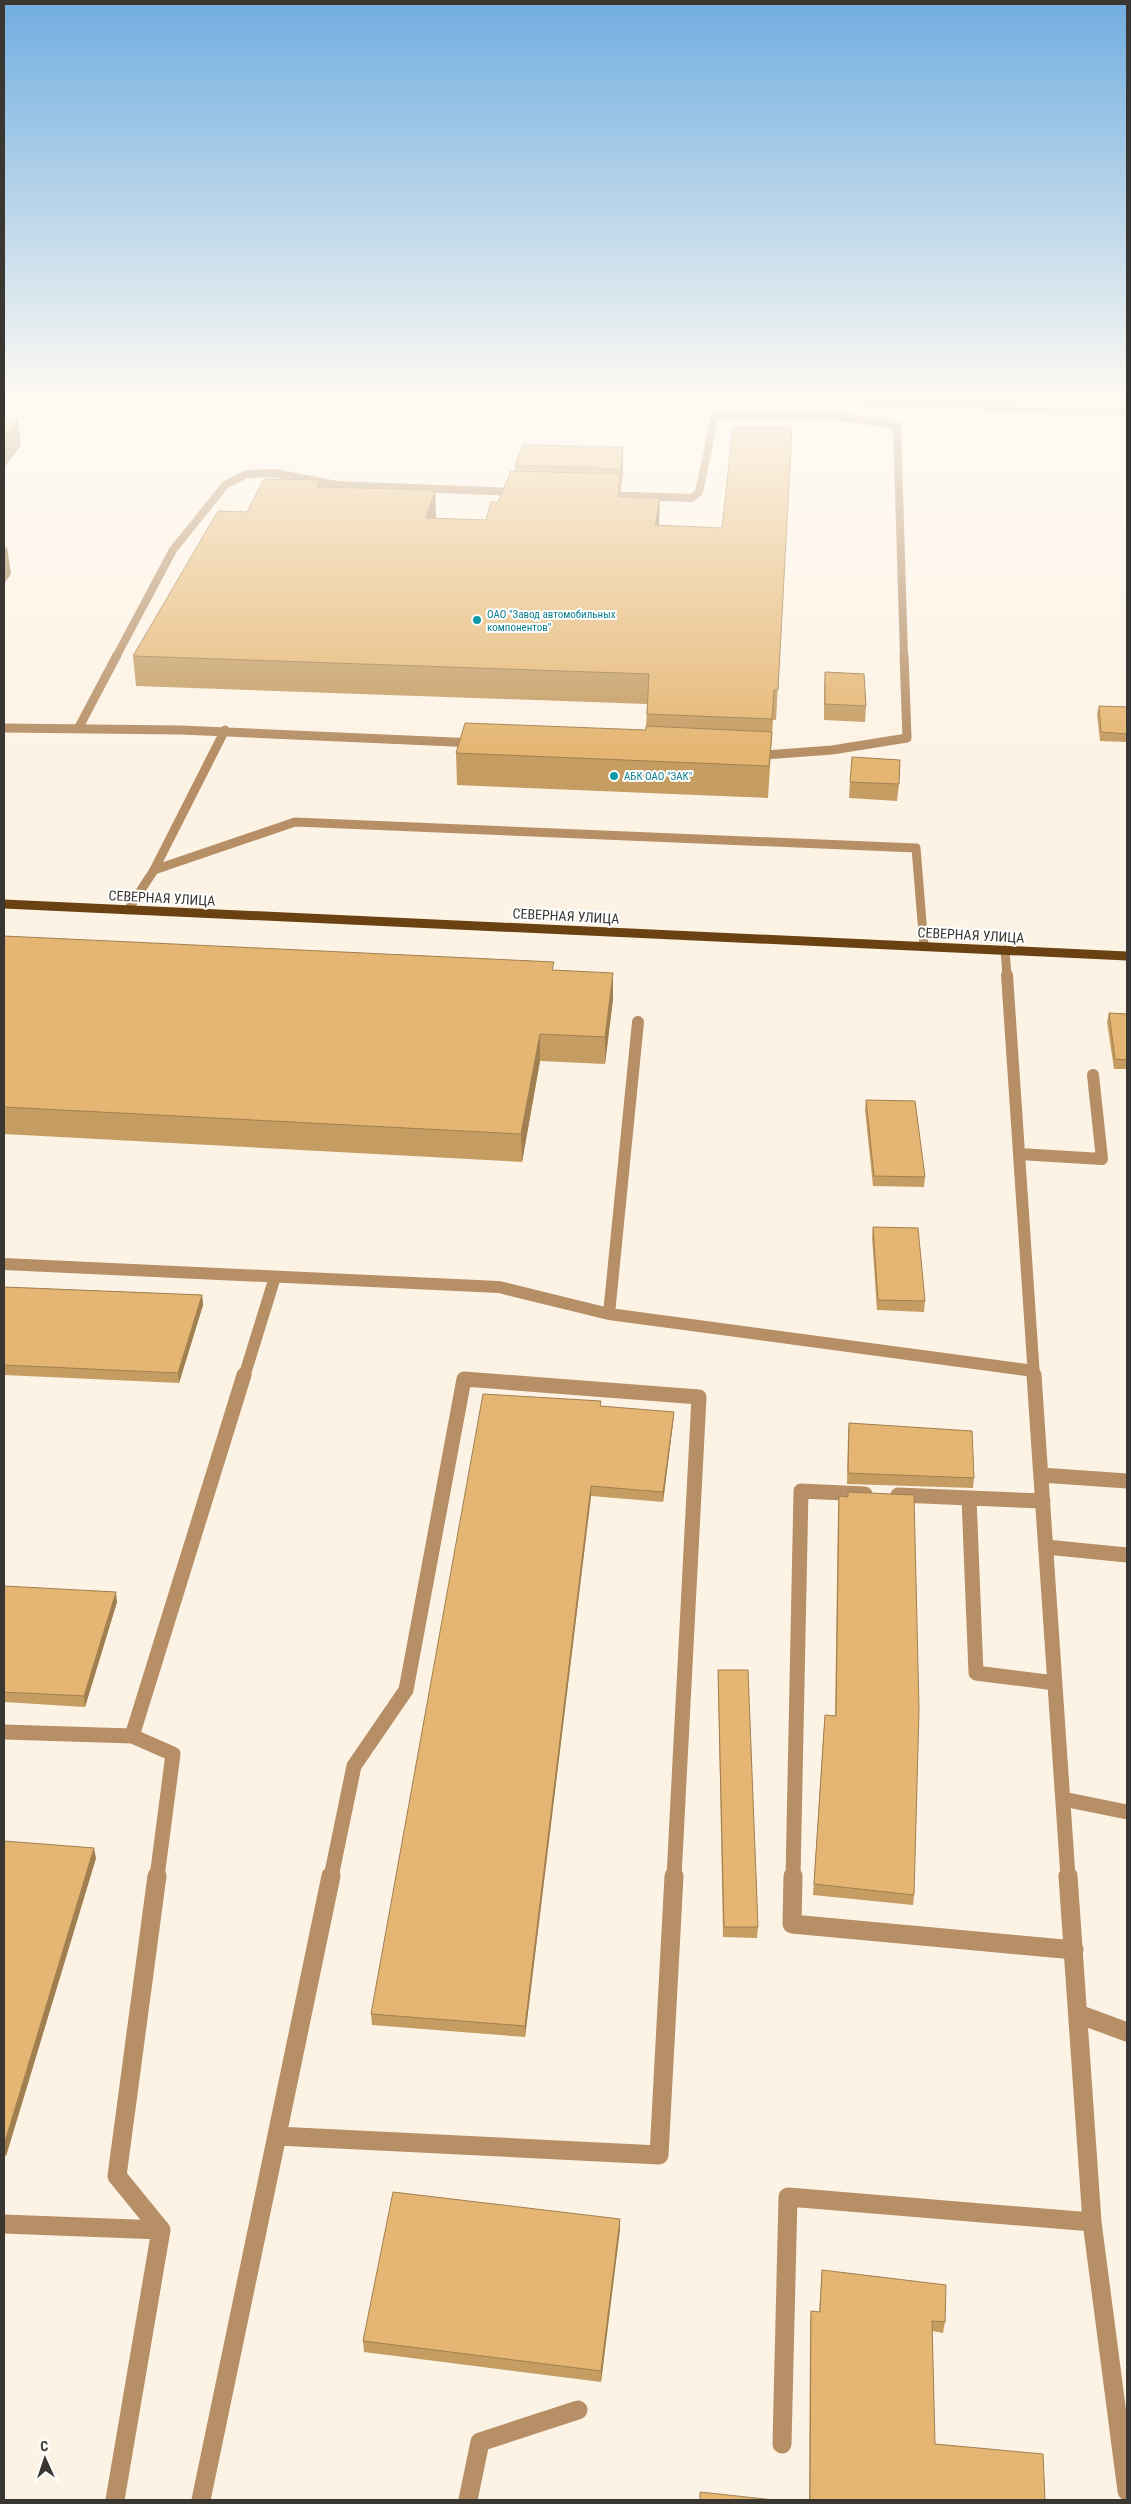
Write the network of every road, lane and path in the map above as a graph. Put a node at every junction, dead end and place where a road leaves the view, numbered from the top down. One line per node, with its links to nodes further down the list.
1 (199, 518): 3 (street)
2 (899, 518): 7 (street)
3 (79, 727): 4 (street); 5 (street)
4 (4, 728)
5 (226, 730): 6 (street); 8 (street)
6 (483, 743)
7 (740, 756)
8 (154, 870): 10 (street); 11 (street)
9 (4, 904): 10 (main road, СЕВЕРНАЯ УЛИЦА)
10 (128, 910): 11 (main road, СЕВЕРНАЯ УЛИЦА)
11 (924, 946): 12 (main road, СЕВЕРНАЯ УЛИЦА)
12 (1005, 950): 13 (main road, СЕВЕРНАЯ УЛИЦА); 16 (street)
13 (1127, 956)
14 (638, 1022): 19 (street)
15 (1093, 1075): 16 (street)
16 (1019, 1154): 20 (street)
17 (4, 1264): 18 (street)
18 (275, 1277): 19 (street); 29 (street)
19 (609, 1314): 20 (street)
20 (1034, 1371): 21 (street)
21 (1041, 1476): 22 (street); 24 (street)
22 (1127, 1481)
23 (969, 1498): 24 (street); 27 (street); 32 (street)
24 (1043, 1501): 25 (street)
25 (1046, 1547): 26 (street); 27 (street)
26 (1127, 1555)
27 (1055, 1683): 30 (street)
28 (4, 1732): 29 (street)
29 (132, 1736): 38 (street)
30 (1063, 1799): 31 (street); 32 (street)
31 (1127, 1812)
32 (1074, 1950): 33 (street)
33 (1078, 2014): 34 (street); 36 (street)
34 (1127, 2032)
35 (277, 2136): 35 (street); 43 (street)
36 (1092, 2222): 40 (street); 41 (street)
37 (4, 2224): 38 (street)
38 (161, 2230): 42 (street)
39 (578, 2410): 44 (street)
40 (782, 2444)
41 (1127, 2491)
42 (115, 2500)
43 (201, 2500)
44 (468, 2500)

